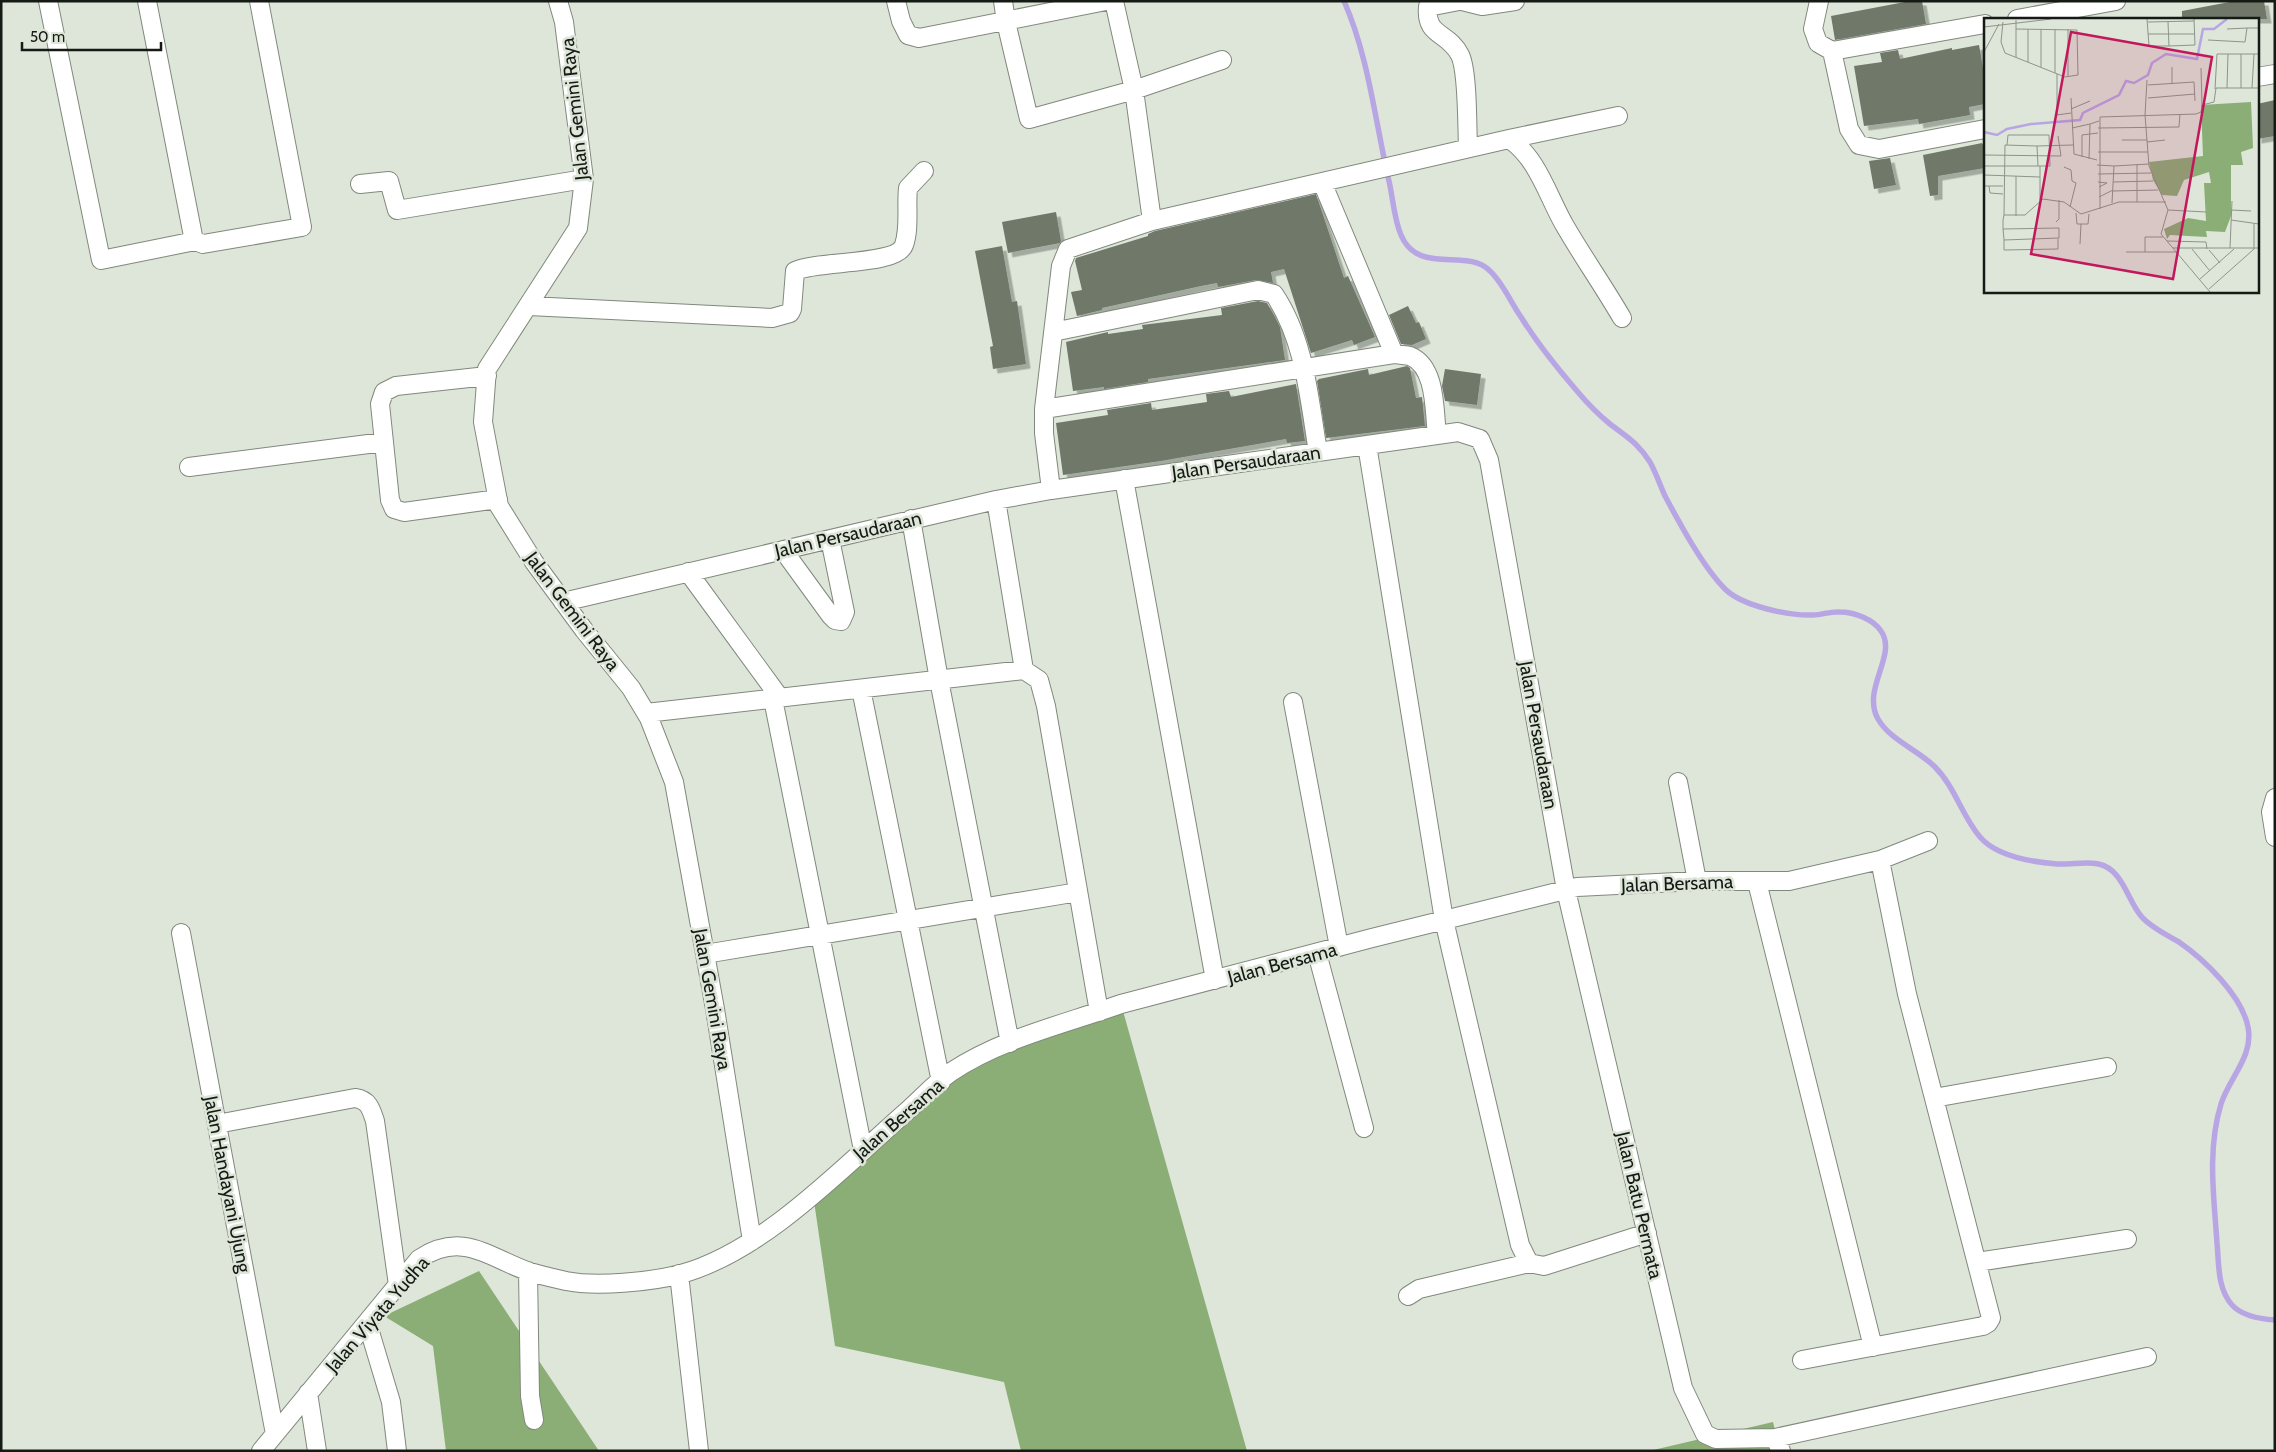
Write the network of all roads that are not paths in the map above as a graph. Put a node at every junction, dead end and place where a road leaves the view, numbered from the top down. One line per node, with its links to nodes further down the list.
1 (48, 1): 31 (street)
2 (147, 1): 31 (street)
3 (259, 1): 31 (street)
4 (558, 1): 27 (street, Jalan Gemini Raya)
5 (896, 1): 15 (street)
6 (1003, 1): 15 (street)
7 (1106, 1): 15 (street)
8 (1114, 1): 21 (street)
9 (1459, 1): 25 (street)
10 (1462, 1): 11 (street)
11 (1515, 1)
12 (1819, 1): 17 (street)
13 (2116, 1): 14 (street)
14 (2022, 18)
15 (1006, 22): 21 (street)
16 (1984, 24): 17 (street)
17 (1832, 51): 23 (street)
18 (1222, 60): 21 (street)
19 (2275, 74): 20 (street)
20 (2258, 77)
21 (1134, 90): 30 (street)
22 (1618, 116): 24 (street)
23 (1984, 129)
24 (1509, 139): 25 (street); 33 (street)
25 (1468, 148): 28 (street)
26 (924, 171): 32 (street)
27 (584, 179): 29 (street); 32 (street, Jalan Gemini Raya)
28 (1322, 182): 30 (street); 35 (street)
29 (360, 184)
30 (1152, 221): 34 (street)
31 (195, 241)
32 (529, 306): 37 (street, Jalan Gemini Raya)
33 (1622, 318)
34 (1053, 332): 36 (street); 38 (street)
35 (1394, 354): 36 (street); 39 (street)
36 (1305, 369): 38 (street); 42 (street)
37 (487, 376): 40 (street); 46 (street, Jalan Gemini Raya)
38 (1044, 409): 45 (street)
39 (1437, 435): 41 (street, Jalan Persaudaraan); 66 (street, Jalan Persaudaraan)
40 (384, 442): 43 (street); 46 (street)
41 (1367, 445): 42 (street, Jalan Persaudaraan); 70 (street)
42 (1318, 452): 44 (street, Jalan Persaudaraan)
43 (189, 467)
44 (1124, 479): 45 (street, Jalan Persaudaraan); 76 (street)
45 (1051, 490): 47 (street, Jalan Persaudaraan)
46 (498, 499): 52 (street, Jalan Gemini Raya)
47 (996, 500): 48 (street, Jalan Persaudaraan); 53 (street)
48 (911, 519): 49 (street, Jalan Persaudaraan); 54 (street)
49 (830, 538): 50 (street, Jalan Persaudaraan); 50 (street)
50 (783, 550): 51 (street, Jalan Persaudaraan)
51 (688, 572): 52 (street, Jalan Persaudaraan); 56 (street)
52 (563, 602): 58 (street, Jalan Gemini Raya)
53 (1024, 670): 54 (street); 67 (street)
54 (939, 680): 55 (street); 68 (street)
55 (861, 689): 56 (street); 69 (street)
56 (776, 698): 58 (street); 72 (street)
57 (1293, 702): 73 (street)
58 (646, 713): 75 (street, Jalan Gemini Raya)
59 (1678, 782): 64 (street)
60 (2275, 798): 61 (street)
61 (2275, 837)
62 (1928, 841): 63 (street, Jalan Bersama)
63 (1880, 860): 65 (street, Jalan Bersama); 81 (street)
64 (1697, 881): 65 (street, Jalan Bersama); 66 (street, Jalan Bersama)
65 (1757, 882): 95 (street)
66 (1566, 890): 70 (street, Jalan Bersama); 85 (street, Jalan Batu Permata)
67 (1078, 892): 68 (street); 77 (street)
68 (984, 908): 69 (street); 78 (street)
69 (908, 920): 72 (street); 80 (street)
70 (1444, 920): 73 (street, Jalan Bersama); 89 (street)
71 (181, 933): 82 (street, Jalan Handayani Ujung)
72 (820, 935): 75 (street); 84 (street)
73 (1339, 948): 74 (street, Jalan Bersama)
74 (1317, 953): 76 (street, Jalan Bersama); 83 (street)
75 (706, 954): 87 (street, Jalan Gemini Raya)
76 (1215, 980): 77 (street, Jalan Bersama)
77 (1099, 1012): 78 (street, Jalan Bersama)
78 (1010, 1043): 80 (street, Jalan Bersama)
79 (2107, 1067): 81 (street)
80 (941, 1082): 84 (street, Jalan Bersama)
81 (1934, 1098): 88 (street)
82 (217, 1124): 92 (street); 100 (street, Jalan Handayani Ujung)
83 (1364, 1128)
84 (863, 1150): 87 (street, Jalan Bersama)
85 (1647, 1233): 89 (street); 101 (street, Jalan Batu Permata)
86 (2127, 1239): 88 (street)
87 (752, 1241): 91 (street, Jalan Viyata Yudha)
88 (1976, 1262): 95 (street)
89 (1529, 1263): 93 (street)
90 (528, 1271): 91 (street, Jalan Viyata Yudha); 92 (street, Jalan Viyata Yudha); 99 (street)
91 (679, 1274): 105 (street)
92 (398, 1285): 94 (street, Jalan Viyata Yudha)
93 (1408, 1296)
94 (367, 1322): 98 (street, Jalan Viyata Yudha); 104 (street)
95 (1873, 1347): 97 (street)
96 (2147, 1357): 101 (street, Jalan Batu Permata)
97 (1802, 1360)
98 (308, 1393): 100 (street, Jalan Viyata Yudha); 103 (street)
99 (534, 1420)
100 (275, 1434): 102 (street, Jalan Viyata Yudha)
101 (1778, 1444)
102 (261, 1451)
103 (318, 1451)
104 (397, 1451)
105 (699, 1451)

